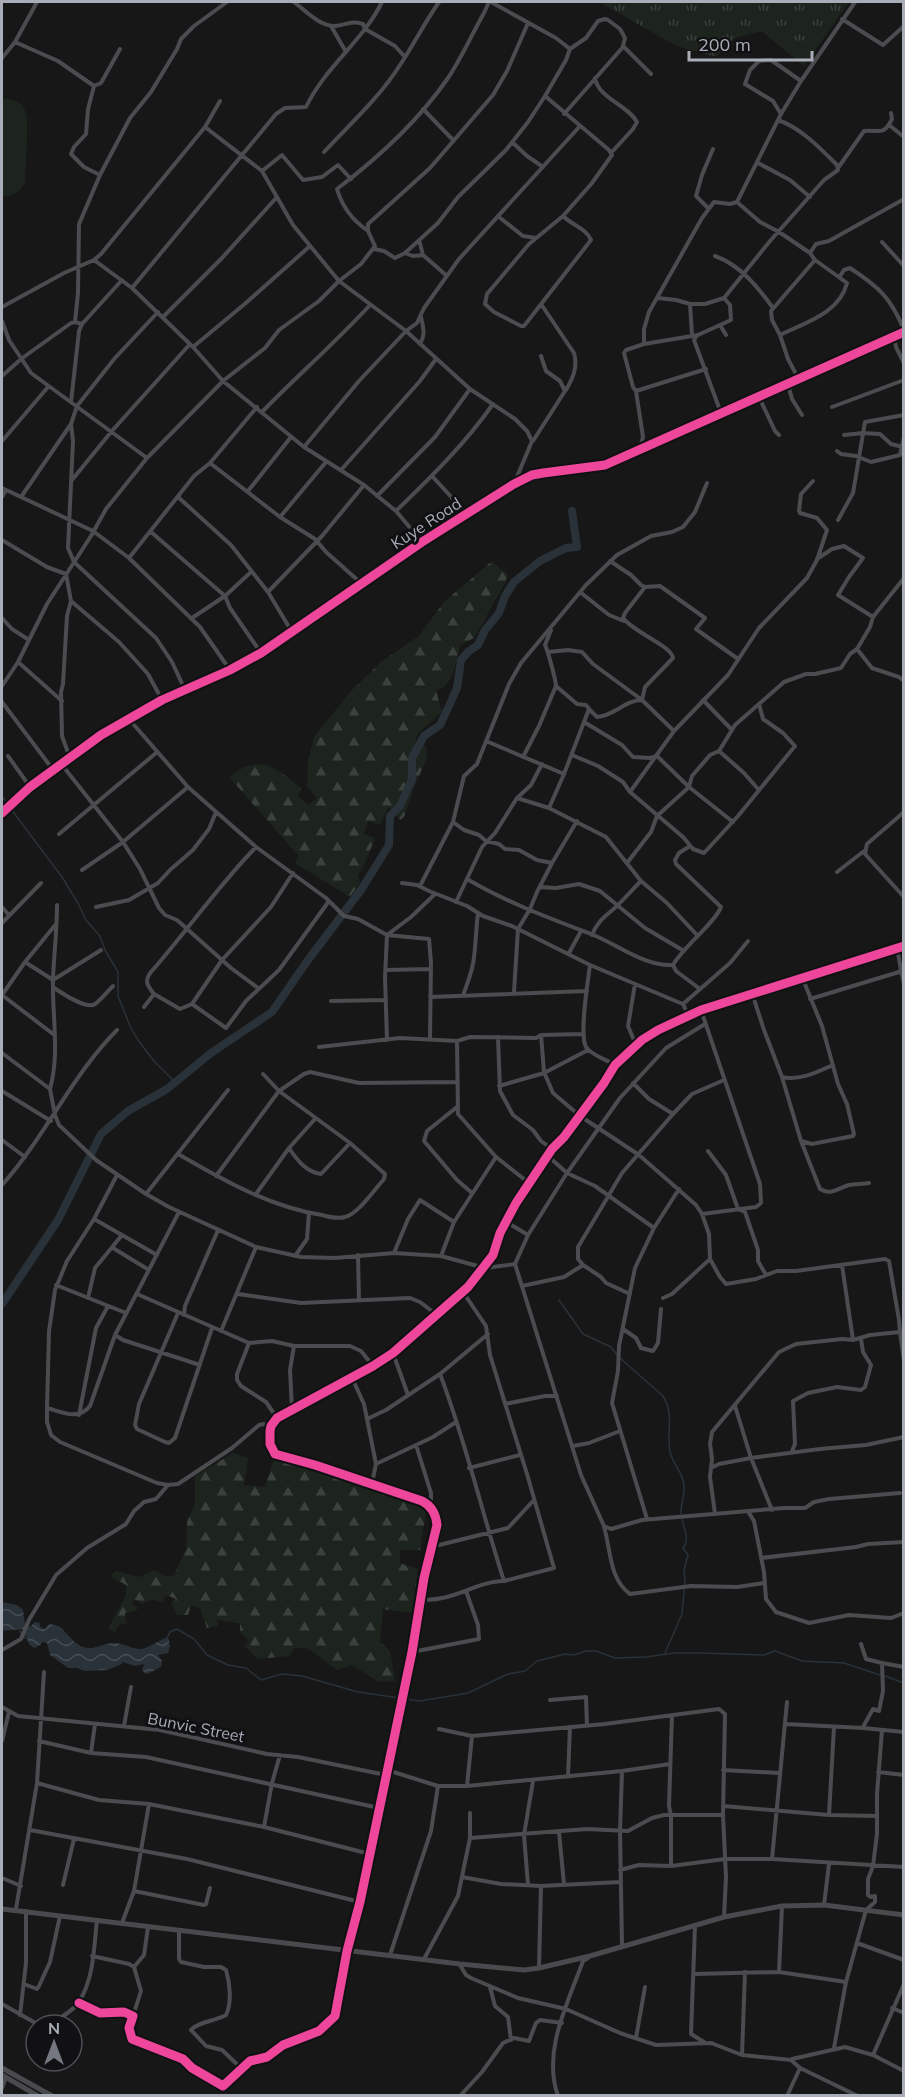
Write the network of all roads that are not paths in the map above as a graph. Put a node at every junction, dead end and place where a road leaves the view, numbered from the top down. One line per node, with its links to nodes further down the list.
1 (37, 2): 13 (street)
2 (227, 2): 45 (street)
3 (294, 2): 10 (street)
4 (382, 2): 12 (street)
5 (439, 2): 18 (street)
6 (490, 2): 9 (street); 26 (street)
7 (855, 2): 8 (street)
8 (842, 19): 11 (street); 22 (street)
9 (528, 23): 16 (street); 35 (street)
10 (331, 26): 12 (street); 17 (street)
11 (903, 26)
12 (365, 29): 17 (street); 18 (street)
13 (15, 42): 19 (street); 23 (street)
14 (623, 46): 16 (street); 20 (street); 21 (street)
15 (120, 49): 23 (street)
16 (570, 49): 24 (street)
17 (346, 52): 40 (street)
18 (405, 57): 38 (street)
19 (2, 58)
20 (651, 74)
21 (595, 78): 28 (street); 39 (street)
22 (801, 81): 29 (street); 29 (street)
23 (94, 86): 45 (street)
24 (545, 96): 28 (street); 36 (street)
25 (220, 101): 33 (street)
26 (423, 109): 35 (street); 46 (street)
27 (891, 113): 31 (street)
28 (564, 114): 32 (street)
29 (781, 114): 30 (street)
30 (778, 120): 41 (street); 43 (street)
31 (888, 125): 34 (street); 43 (street)
32 (580, 126): 39 (street); 42 (street)
33 (205, 127): 40 (street); 67 (street)
34 (903, 137)
35 (453, 140): 54 (street)
36 (512, 142): 42 (street); 58 (street)
37 (712, 149): 51 (street)
38 (324, 152)
39 (611, 153): 52 (street)
40 (243, 155): 44 (street); 76 (street)
41 (758, 163): 48 (street); 50 (street)
42 (543, 167): 53 (street)
43 (838, 168): 48 (street)
44 (262, 171): 46 (street); 47 (street)
45 (100, 175): 70 (street)
46 (351, 179): 54 (street)
47 (277, 197): 61 (street); 86 (street)
48 (810, 197): 55 (street)
49 (903, 199): 63 (street)
50 (737, 201): 51 (street); 55 (street)
51 (708, 208): 77 (street)
52 (563, 216): 57 (street); 79 (street)
53 (499, 217): 56 (street); 72 (street)
54 (368, 231): 62 (street)
55 (779, 232): 63 (street); 71 (street)
56 (526, 236): 57 (street); 60 (street)
57 (537, 238): 60 (street)
58 (418, 240): 64 (street); 65 (street)
59 (882, 242): 69 (street)
60 (529, 244): 79 (street)
61 (310, 246): 75 (street); 100 (street)
62 (374, 249): 64 (street); 75 (street)
63 (810, 252): 68 (street)
64 (405, 253): 65 (street)
65 (423, 255): 72 (street)
66 (715, 256): 71 (street)
67 (94, 260): 70 (street); 74 (street)
68 (815, 260): 73 (street); 83 (street)
69 (903, 266)
70 (77, 267): 82 (street); 88 (street)
71 (742, 273): 78 (street); 83 (street)
72 (447, 276): 85 (street)
73 (840, 276): 92 (street); 96 (street)
74 (122, 280): 76 (street); 89 (street)
75 (339, 280): 81 (street); 109 (street)
76 (132, 288): 84 (street)
77 (657, 298): 80 (street); 99 (street)
78 (724, 298): 80 (street); 90 (street)
79 (541, 304): 113 (street)
80 (690, 304): 93 (street)
81 (370, 305): 91 (street); 121 (street)
82 (2, 307)
83 (773, 308): 96 (street)
84 (158, 312): 86 (street); 118 (street)
85 (421, 316): 91 (street); 98 (street)
86 (163, 317): 100 (street)
87 (2, 321): 102 (street)
88 (75, 322): 89 (street); 102 (street)
89 (82, 324): 116 (street)
90 (720, 325): 94 (street); 95 (street)
91 (406, 331): 98 (street); 133 (street)
92 (903, 331): 97 (street, Kuye Road)
93 (692, 335): 94 (street); 99 (street)
94 (698, 335): 105 (street)
95 (726, 335)
96 (780, 335): 107 (street)
97 (894, 335): 104 (street); 107 (street, Kuye Road)
98 (420, 344): 103 (street)
99 (644, 344): 114 (street)
100 (191, 346): 109 (street); 126 (street)
101 (541, 356): 113 (street)
102 (21, 359): 106 (street); 111 (street)
103 (436, 359): 112 (street); 142 (street)
104 (903, 363)
105 (706, 369): 114 (street); 122 (street)
106 (2, 376)
107 (798, 378): 110 (street, Kuye Road)
108 (903, 380): 120 (street)
109 (223, 381): 119 (street); 139 (street)
110 (788, 383): 115 (street, Kuye Road); 123 (street)
111 (48, 387): 116 (street); 132 (street)
112 (470, 389): 117 (street); 151 (street)
113 (565, 391): 136 (street)
114 (636, 391): 135 (street)
115 (759, 397): 122 (street, Kuye Road); 128 (street)
116 (71, 402): 118 (street)
117 (493, 404): 136 (street); 143 (street)
118 (77, 406): 125 (street); 126 (street)
119 (257, 407): 121 (street); 141 (street)
120 (832, 407)
121 (262, 412): 130 (street)
122 (721, 413): 135 (street, Kuye Road)
123 (802, 415)
124 (903, 415): 127 (street)
125 (71, 424): 144 (street); 153 (street)
126 (111, 432): 139 (street); 144 (street)
127 (863, 433): 129 (street); 134 (street); 138 (street)
128 (779, 435)
129 (844, 435)
130 (291, 437): 133 (street); 150 (street)
131 (903, 437): 134 (street)
132 (2, 441)
133 (304, 447): 140 (street)
134 (903, 447): 138 (street)
135 (640, 448): 147 (street, Kuye Road)
136 (528, 449): 147 (street)
137 (837, 451): 138 (street)
138 (858, 457): 159 (street)
139 (147, 458): 160 (street)
140 (326, 462): 142 (street); 157 (street)
141 (210, 463): 150 (street); 154 (street)
142 (341, 470): 148 (street)
143 (432, 476): 155 (street); 156 (street)
144 (71, 481): 158 (street)
145 (813, 481): 166 (street)
146 (707, 483): 167 (street)
147 (514, 484): 156 (street, Kuye Road)
148 (364, 485): 151 (street); 163 (street)
149 (4, 489): 152 (street); 153 (street)
150 (248, 491): 157 (street)
151 (377, 496): 155 (street)
152 (2, 497)
153 (21, 497): 158 (street)
154 (178, 497): 161 (street); 169 (street)
155 (396, 511): 164 (street)
156 (467, 514): 164 (street, Kuye Road)
157 (280, 517): 163 (street)
158 (69, 518): 160 (street); 168 (street)
159 (838, 520)
160 (93, 531): 165 (street); 168 (street)
161 (151, 532): 165 (street); 176 (street)
162 (2, 540): 170 (street)
163 (317, 541): 172 (street); 174 (street)
164 (422, 542): 172 (street, Kuye Road)
165 (129, 558): 180 (street)
166 (817, 560): 178 (street); 188 (street)
167 (610, 561): 173 (street); 175 (street)
168 (74, 562): 170 (street); 194 (street)
169 (251, 572): 174 (street); 176 (street)
170 (66, 574): 177 (street); 184 (street)
171 (903, 578): 178 (street)
172 (362, 584): 183 (street, Kuye Road)
173 (645, 587): 181 (street); 188 (street)
174 (268, 592): 183 (street)
175 (580, 592): 181 (street); 182 (street)
176 (225, 596): 180 (street); 187 (street)
177 (71, 601): 195 (street); 198 (street)
178 (873, 617): 185 (street)
179 (2, 618): 184 (street)
180 (192, 618): 190 (street)
181 (624, 621): 196 (street)
182 (553, 626): 186 (street); 206 (street)
183 (292, 632): 187 (street, Kuye Road)
184 (29, 640): 189 (street)
185 (857, 650): 191 (street); 200 (street)
186 (549, 652): 193 (street); 196 (street)
187 (261, 653): 190 (street, Kuye Road)
188 (738, 659): 197 (street)
189 (18, 662): 192 (street); 198 (street)
190 (230, 670): 194 (street, Kuye Road)
191 (903, 681)
192 (2, 686)
193 (556, 686): 201 (street); 212 (street)
194 (185, 690): 195 (street, Kuye Road)
195 (162, 700): 202 (street, Kuye Road)
196 (642, 700): 201 (street); 205 (street)
197 (703, 700): 204 (street); 205 (street)
198 (62, 701): 213 (street)
199 (2, 702): 216 (street)
200 (759, 704): 204 (street); 221 (street)
201 (597, 717): 203 (street)
202 (128, 718): 208 (street); 213 (street, Kuye Road)
203 (584, 722): 209 (street); 211 (street)
204 (732, 730): 207 (street)
205 (674, 731): 211 (street)
206 (486, 741): 212 (street); 231 (street)
207 (719, 751): 220 (street); 221 (street)
208 (156, 753): 219 (street); 224 (street)
209 (572, 754): 217 (street); 222 (street)
210 (8, 756): 218 (street)
211 (657, 756): 220 (street); 222 (street)
212 (523, 757): 214 (street)
213 (70, 758): 215 (street, Kuye Road)
214 (542, 764): 217 (street); 223 (street)
215 (62, 765): 216 (street, Kuye Road); 224 (street)
216 (54, 771): 218 (street, Kuye Road)
217 (564, 774): 225 (street)
218 (30, 787): 228 (street, Kuye Road)
219 (188, 787): 226 (street); 235 (street)
220 (689, 787): 229 (street); 232 (street)
221 (758, 789): 232 (street)
222 (630, 792): 229 (street)
223 (517, 798): 225 (street); 234 (street)
224 (94, 806): 233 (street); 235 (street)
225 (549, 808): 230 (street)
226 (216, 812): 237 (street); 250 (street)
227 (903, 812): 238 (street)
228 (2, 813)
229 (657, 816): 236 (street); 240 (street)
230 (577, 821): 239 (street); 240 (street)
231 (453, 822): 234 (street); 248 (street)
232 (732, 822): 236 (street)
233 (59, 834)
234 (486, 841): 239 (street); 244 (street)
235 (123, 842): 241 (street); 250 (street)
236 (690, 846): 269 (street)
237 (256, 847): 243 (street); 265 (street)
238 (864, 851): 242 (street); 252 (street)
239 (552, 863): 249 (street)
240 (627, 863): 245 (street)
241 (82, 870)
242 (837, 872)
243 (292, 873): 253 (street); 276 (street)
244 (467, 879): 254 (street); 259 (street)
245 (641, 881): 256 (street); 269 (street)
246 (40, 883): 261 (street)
247 (402, 883): 248 (street)
248 (420, 886): 251 (street)
249 (539, 887): 256 (street); 259 (street)
250 (150, 889): 258 (street); 265 (street)
251 (435, 894): 254 (street); 267 (street)
252 (903, 897)
253 (329, 902): 267 (street); 289 (street)
254 (456, 902): 260 (street)
255 (57, 905): 263 (street)
256 (616, 906): 268 (street); 274 (street)
257 (2, 907): 261 (street)
258 (96, 907)
259 (530, 909): 264 (street); 266 (street)
260 (478, 913): 264 (street); 296 (street)
261 (9, 915): 262 (street)
262 (2, 923)
263 (57, 923): 277 (street); 284 (street)
264 (518, 929): 275 (street); 292 (street)
265 (187, 930): 276 (street); 294 (street)
266 (581, 931): 268 (street); 275 (street)
267 (387, 934): 280 (street); 281 (street)
268 (592, 935): 279 (street)
269 (697, 935): 274 (street)
270 (748, 941): 290 (street)
271 (903, 946): 272 (street)
272 (897, 948): 282 (street); 283 (street)
273 (101, 951): 284 (street)
274 (684, 951): 279 (street)
275 (569, 953): 278 (street)
276 (222, 960): 289 (street); 301 (street)
277 (25, 962): 284 (street); 295 (street)
278 (590, 965): 286 (street); 291 (street)
279 (673, 965): 290 (street)
280 (431, 969): 281 (street); 297 (street)
281 (386, 970): 299 (street)
282 (901, 970): 285 (street); 298 (street)
283 (802, 977): 293 (street); 298 (street)
284 (53, 980): 288 (street)
285 (903, 983)
286 (635, 984): 302 (street); 315 (street)
287 (112, 986): 288 (street)
288 (53, 987): 308 (street)
289 (258, 988): 301 (street)
290 (700, 989): 302 (street)
291 (587, 991): 292 (street); 309 (street)
292 (514, 992): 296 (street)
293 (752, 993): 304 (street); 323 (street)
294 (153, 994): 301 (street); 303 (street)
295 (2, 995): 308 (street)
296 (463, 996): 297 (street)
297 (430, 998): 312 (street)
298 (810, 999): 320 (street)
299 (386, 1000): 300 (street); 313 (street)
300 (331, 1001)
301 (192, 1004)
302 (683, 1004): 305 (street)
303 (144, 1007)
304 (701, 1010): 305 (street); 306 (street)
305 (688, 1015): 315 (street)
306 (705, 1024): 324 (street); 326 (street)
307 (117, 1030): 334 (street)
308 (53, 1034): 328 (street)
309 (584, 1034): 310 (street); 317 (street)
310 (541, 1035): 311 (street); 321 (street)
311 (498, 1037): 314 (street); 327 (street)
312 (430, 1039): 313 (street); 314 (street)
313 (387, 1040): 316 (street)
314 (457, 1041): 325 (street)
315 (636, 1045): 319 (street)
316 (319, 1047)
317 (588, 1050): 319 (street); 321 (street)
318 (2, 1053): 328 (street)
319 (615, 1065): 335 (street)
320 (832, 1065): 323 (street); 340 (street)
321 (544, 1073): 327 (street); 335 (street)
322 (263, 1074): 331 (street)
323 (782, 1077): 340 (street)
324 (724, 1080): 333 (street); 361 (street)
325 (458, 1082): 331 (street); 332 (street)
326 (633, 1083): 333 (street); 338 (street)
327 (499, 1086): 343 (street)
328 (50, 1089): 334 (street)
329 (228, 1090): 345 (street)
330 (2, 1091): 337 (street)
331 (279, 1091): 336 (street); 352 (street)
332 (457, 1107): 348 (street); 357 (street)
333 (673, 1114): 346 (street)
334 (54, 1115): 337 (street); 351 (street)
335 (580, 1116): 338 (street); 343 (street)
336 (315, 1119): 341 (street); 342 (street)
337 (51, 1121): 347 (street)
338 (599, 1129): 346 (street); 350 (street)
339 (2, 1140): 347 (street)
340 (801, 1141): 354 (street)
341 (350, 1143): 342 (street); 363 (street)
342 (289, 1148): 359 (street)
343 (552, 1149): 349 (street)
344 (708, 1151): 361 (street)
345 (178, 1154): 352 (street); 358 (street)
346 (639, 1155): 356 (street); 360 (street)
347 (25, 1157): 355 (street)
348 (496, 1157): 353 (street); 357 (street)
349 (549, 1157): 350 (street); 353 (street)
350 (567, 1173): 360 (street); 371 (street)
351 (117, 1175): 358 (street); 365 (street)
352 (216, 1176): 359 (street)
353 (529, 1183): 366 (street)
354 (869, 1183)
355 (2, 1185)
356 (679, 1189): 364 (street); 368 (street)
357 (472, 1193): 367 (street)
358 (146, 1194): 362 (street)
359 (256, 1194): 363 (street)
360 (610, 1196): 368 (street); 382 (street)
361 (738, 1209): 364 (street); 385 (street)
362 (179, 1212): 369 (street); 375 (street)
363 (309, 1213): 377 (street)
364 (702, 1214): 379 (street)
365 (94, 1219): 370 (street); 386 (street)
366 (505, 1221): 371 (street); 383 (street)
367 (454, 1222): 374 (street); 378 (street)
368 (654, 1228): 391 (street)
369 (218, 1230): 372 (street); 400 (street)
370 (122, 1235): 373 (street); 375 (street)
371 (528, 1235): 380 (street)
372 (256, 1247): 377 (street); 390 (street)
373 (113, 1248): 384 (street); 392 (street)
374 (394, 1253): 376 (street); 378 (street)
375 (157, 1255): 384 (street)
376 (358, 1255): 377 (street); 394 (street)
377 (295, 1256)
378 (441, 1256): 383 (street)
379 (710, 1259): 385 (street); 393 (street)
380 (515, 1264): 383 (street); 387 (street)
381 (842, 1265): 385 (street); 406 (street); 410 (street)
382 (583, 1266): 387 (street); 391 (street)
383 (484, 1268): 388 (street)
384 (149, 1269): 389 (street)
385 (766, 1275)
386 (56, 1285): 392 (street); 424 (street)
387 (522, 1286): 421 (street)
388 (463, 1292): 401 (street); 407 (street)
389 (137, 1294): 398 (street); 399 (street)
390 (238, 1294): 394 (street); 405 (street)
391 (630, 1294): 404 (street)
392 (88, 1298): 395 (street)
393 (663, 1298)
394 (359, 1300): 397 (street)
395 (108, 1306): 398 (street); 426 (street)
396 (661, 1309): 404 (street)
397 (430, 1310): 401 (street); 402 (street)
398 (126, 1313): 408 (street)
399 (178, 1313): 400 (street); 413 (street)
400 (184, 1315): 403 (street)
401 (437, 1315): 402 (street)
402 (432, 1319): 414 (street)
403 (212, 1328): 405 (street); 416 (street)
404 (623, 1329): 431 (street)
405 (221, 1331): 411 (street)
406 (900, 1332): 409 (street); 415 (street)
407 (488, 1334): 418 (street); 422 (street)
408 (115, 1335): 413 (street); 426 (street)
409 (861, 1339): 410 (street); 435 (street)
410 (853, 1340): 423 (street)
411 (249, 1343): 412 (street); 427 (street)
412 (294, 1346): 417 (street); 425 (street)
413 (163, 1352): 416 (street); 416 (street)
414 (393, 1353): 417 (street); 420 (street)
415 (903, 1361)
416 (200, 1365)
417 (373, 1366): 419 (street)
418 (440, 1374): 420 (street); 429 (street)
419 (352, 1378): 425 (street); 428 (street)
420 (408, 1395): 428 (street)
421 (557, 1396): 422 (street); 434 (street)
422 (505, 1404): 436 (street)
423 (735, 1405): 437 (street); 440 (street)
424 (47, 1408): 426 (street); 442 (street)
425 (292, 1410): 427 (street)
426 (79, 1416)
427 (277, 1418): 430 (street)
428 (367, 1419): 438 (street)
429 (456, 1422): 433 (street); 439 (street)
430 (271, 1426): 441 (street); 442 (street)
431 (620, 1431): 434 (street); 449 (street)
432 (903, 1437): 435 (street)
433 (416, 1445): 438 (street); 445 (street)
434 (573, 1446): 450 (street)
435 (791, 1452): 437 (street)
436 (520, 1455): 439 (street); 444 (street)
437 (751, 1458): 440 (street); 446 (street)
438 (376, 1464): 441 (street)
439 (470, 1468): 451 (street)
440 (711, 1469): 448 (street)
441 (372, 1483): 445 (street)
442 (168, 1485): 461 (street)
443 (900, 1493): 446 (street)
444 (533, 1500): 451 (street); 455 (street)
445 (431, 1508): 453 (street)
446 (772, 1510): 447 (street)
447 (749, 1513): 448 (street); 454 (street)
448 (716, 1514): 449 (street)
449 (647, 1519): 450 (street)
450 (604, 1526): 456 (street)
451 (490, 1533): 453 (street); 455 (street)
452 (903, 1542): 454 (street)
453 (431, 1547): 458 (street)
454 (761, 1558): 456 (street)
455 (504, 1581): 457 (street)
456 (764, 1584): 459 (street)
457 (465, 1591): 458 (street); 462 (street)
458 (420, 1599): 462 (street)
459 (903, 1613)
460 (861, 1644): 463 (street)
461 (2, 1650)
462 (412, 1652): 491 (street)
463 (882, 1663): 464 (street); 479 (street)
464 (903, 1667)
465 (44, 1672): 472 (street)
466 (131, 1687): 475 (street)
467 (550, 1700): 476 (street)
468 (787, 1702): 474 (street)
469 (2, 1707): 470 (street, Bunvic Street)
470 (9, 1712): 472 (street, Bunvic Street); 484 (street)
471 (672, 1714): 476 (street); 488 (street); 489 (street)
472 (40, 1719): 473 (street, Bunvic Street); 485 (street)
473 (95, 1724): 475 (street, Bunvic Street); 486 (street)
474 (786, 1724): 478 (street); 493 (street)
475 (124, 1726): 487 (street, Bunvic Street)
476 (587, 1726): 477 (street)
477 (570, 1727): 483 (street); 495 (street)
478 (834, 1727): 479 (street); 507 (street)
479 (863, 1728): 481 (street)
480 (439, 1729): 483 (street)
481 (882, 1730): 482 (street); 492 (street)
482 (903, 1732)
483 (472, 1736): 500 (street)
484 (2, 1741)
485 (39, 1741): 486 (street); 497 (street)
486 (91, 1753): 498 (street)
487 (280, 1755): 491 (street, Bunvic Street); 498 (street)
488 (670, 1764): 490 (street, Bunvic Street); 508 (street)
489 (723, 1770): 493 (street); 502 (street)
490 (622, 1771): 495 (street, Bunvic Street); 512 (street)
491 (387, 1772): 499 (street, Bunvic Street); 503 (street)
492 (878, 1772): 494 (street); 509 (street)
493 (779, 1773): 504 (street)
494 (903, 1775)
495 (568, 1777): 496 (street, Bunvic Street)
496 (533, 1781): 500 (street, Bunvic Street); 514 (street)
497 (37, 1783): 501 (street); 511 (street)
498 (272, 1783): 503 (street); 510 (street)
499 (438, 1786): 500 (street, Bunvic Street); 555 (street)
500 (467, 1786)
501 (148, 1804): 510 (street); 517 (street)
502 (723, 1806): 504 (street); 506 (street)
503 (379, 1808): 518 (street)
504 (777, 1811): 507 (street); 520 (street)
505 (470, 1813): 515 (street)
506 (723, 1815): 508 (street); 519 (street)
507 (829, 1815): 509 (street)
508 (671, 1816): 512 (street); 522 (street)
509 (877, 1816): 523 (street)
510 (264, 1827): 518 (street)
511 (30, 1830): 516 (street); 531 (street)
512 (620, 1831): 513 (street); 525 (street)
513 (559, 1832): 514 (street); 529 (street)
514 (524, 1835): 515 (street); 532 (street)
515 (470, 1838): 526 (street)
516 (74, 1839): 517 (street); 530 (street)
517 (140, 1849): 535 (street); 536 (street)
518 (370, 1854): 536 (street)
519 (725, 1859): 520 (street); 522 (street); 545 (street)
520 (772, 1859): 521 (street)
521 (829, 1864): 523 (street); 537 (street)
522 (671, 1866): 525 (street)
523 (873, 1866): 524 (street); 541 (street)
524 (903, 1867)
525 (620, 1870): 528 (street)
526 (462, 1876): 532 (street); 557 (street)
527 (2, 1878): 531 (street)
528 (620, 1882): 529 (street); 552 (street)
529 (564, 1884): 533 (street)
530 (63, 1885)
531 (21, 1886): 540 (street)
532 (528, 1886): 533 (street)
533 (541, 1886): 561 (street)
534 (210, 1888): 535 (street)
535 (134, 1891): 547 (street)
536 (360, 1902): 553 (street)
537 (824, 1905): 538 (main road); 541 (main road)
538 (782, 1906): 545 (main road); 563 (street)
539 (2, 1909): 540 (main road)
540 (16, 1909): 542 (main road)
541 (866, 1910): 543 (main road); 551 (street)
542 (26, 1911): 544 (main road); 566 (street)
543 (903, 1915)
544 (61, 1916): 546 (main road); 566 (street)
545 (724, 1917): 548 (main road)
546 (97, 1920): 547 (main road); 554 (street)
547 (122, 1924): 549 (main road)
548 (695, 1926): 552 (main road); 564 (street)
549 (148, 1927): 550 (main road); 560 (street)
550 (179, 1931): 553 (main road); 589 (street)
551 (856, 1943): 558 (street); 565 (street)
552 (622, 1946): 556 (main road)
553 (347, 1951): 555 (main road); 589 (street)
554 (92, 1956): 560 (street); 570 (street)
555 (390, 1956): 557 (main road)
556 (590, 1956): 561 (main road); 573 (street)
557 (424, 1959): 559 (main road)
558 (903, 1960)
559 (460, 1964): 561 (main road); 568 (street)
560 (134, 1967): 577 (street)
561 (539, 1968)
562 (745, 1972): 563 (street); 564 (street); 584 (street)
563 (779, 1972): 565 (street)
564 (695, 1974): 582 (street)
565 (846, 1982): 583 (street)
566 (24, 1984): 576 (street)
567 (903, 1984): 572 (street)
568 (490, 1986): 573 (street); 581 (street)
569 (645, 1987): 580 (street)
570 (79, 2003): 574 (street); 577 (street)
571 (2, 2005): 576 (street)
572 (892, 2008): 575 (street); 585 (street)
573 (566, 2009): 579 (street); 580 (street)
574 (67, 2013)
575 (903, 2013)
576 (20, 2015): 578 (street)
577 (133, 2016): 589 (street)
578 (24, 2017)
579 (562, 2023): 581 (street); 597 (street)
580 (636, 2038): 582 (street)
581 (511, 2040): 596 (street)
582 (712, 2043): 584 (street)
583 (834, 2048): 585 (street); 586 (street)
584 (742, 2055): 586 (street)
585 (873, 2055): 590 (street)
586 (791, 2060): 588 (street)
587 (2, 2068): 595 (main road)
588 (800, 2068): 593 (street); 598 (street)
589 (242, 2069)
590 (903, 2071)
591 (4, 2076): 592 (street); 594 (main road)
592 (2, 2088)
593 (851, 2094): 599 (street)
594 (38, 2096)
595 (52, 2096)
596 (460, 2096)
597 (558, 2096)
598 (787, 2096)
599 (858, 2096)

